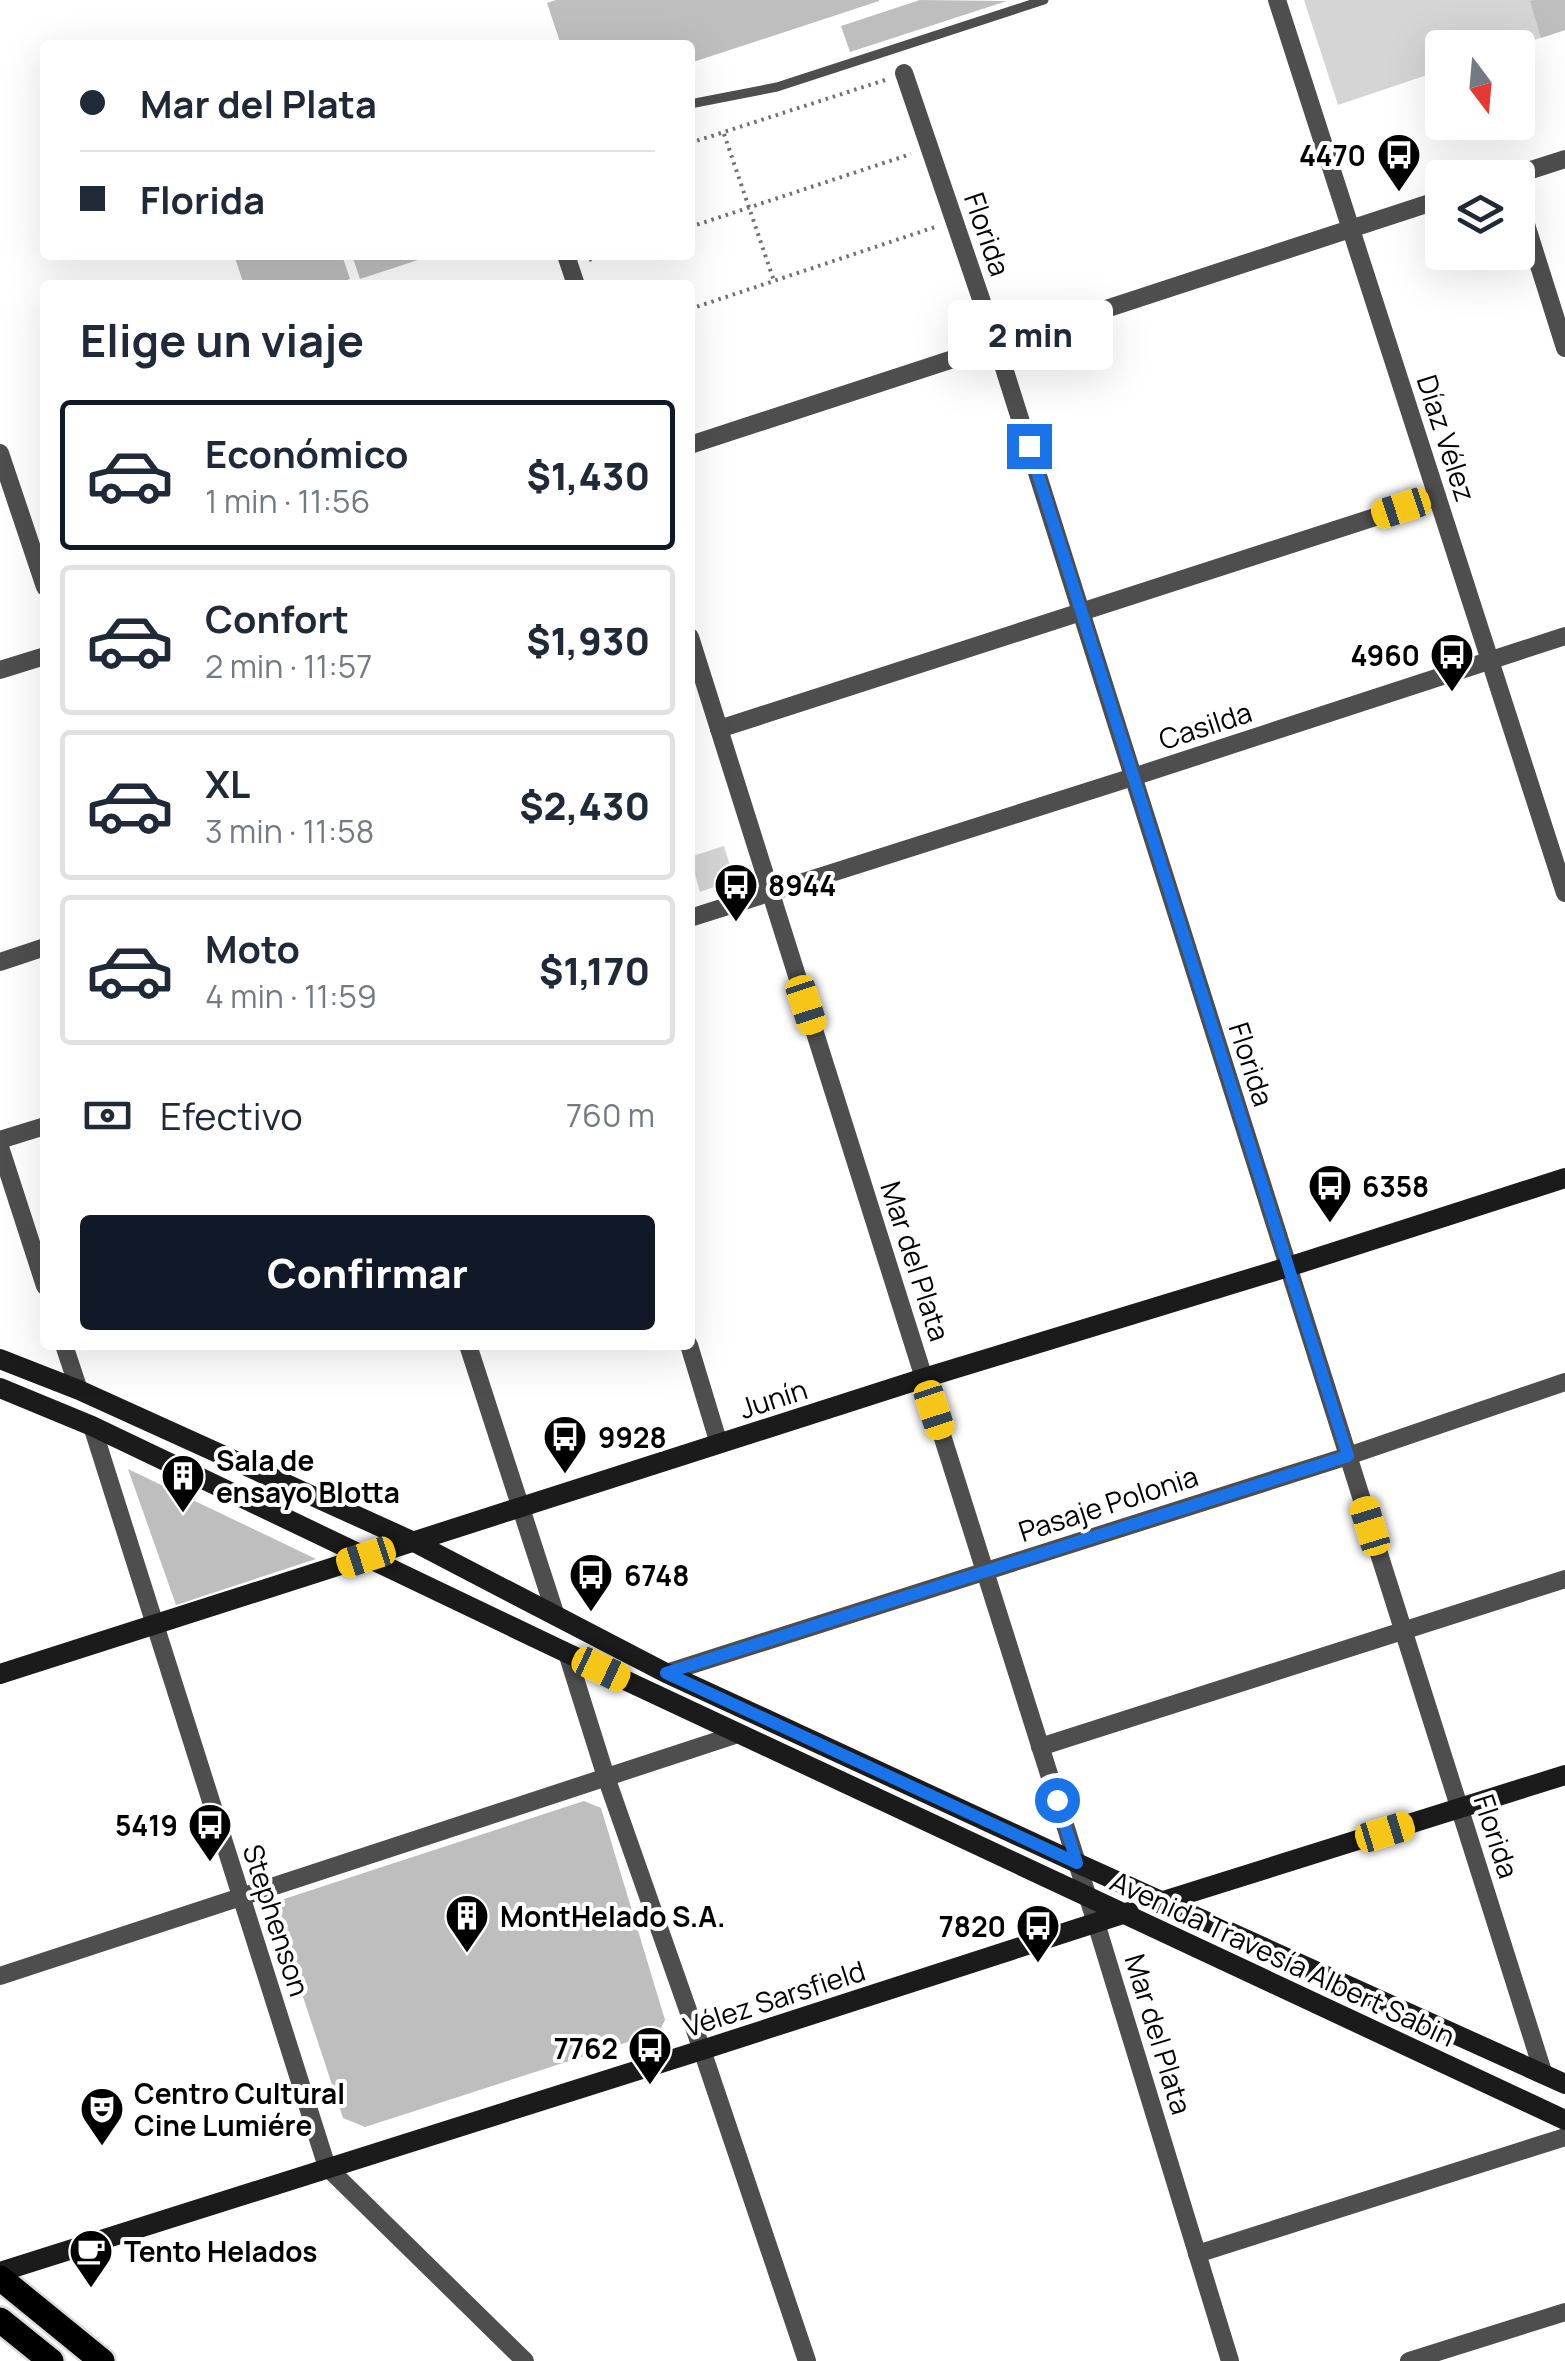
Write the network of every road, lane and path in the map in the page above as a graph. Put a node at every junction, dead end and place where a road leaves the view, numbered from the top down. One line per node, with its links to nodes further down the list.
1 (1044, 0): 4 (lane)
2 (1277, 0): 14 (street, Díaz Vélez)
3 (904, 74): 5 (path); 7 (street, Florida)
4 (695, 103)
5 (723, 132): 6 (path); 11 (path)
6 (695, 141)
7 (930, 148): 11 (path); 12 (street, Florida)
8 (1565, 158): 9 (street)
9 (1535, 168)
10 (1425, 204): 14 (street)
11 (749, 207): 13 (path); 16 (path)
12 (954, 221): 16 (path); 18 (street, Florida)
13 (695, 224)
14 (1350, 229): 18 (street); 22 (street, Díaz Vélez)
15 (1535, 253): 19 (street)
16 (774, 281): 17 (path)
17 (695, 307)
18 (997, 346): 20 (street); 24 (street, Florida)
19 (1565, 348)
20 (695, 443)
21 (0, 453): 23 (street)
22 (1437, 496): 24 (street); 28 (street, Díaz Vélez)
23 (40, 572)
24 (1081, 614): 30 (street); 31 (street, Florida)
25 (1565, 636): 28 (street, Casilda)
26 (695, 654): 30 (street, Mar del Plata)
27 (40, 658): 29 (street)
28 (1490, 661): 31 (street, Casilda); 33 (street, Díaz Vélez)
29 (0, 670)
30 (719, 729): 32 (street, Mar del Plata)
31 (1133, 777): 32 (street, Casilda); 40 (street, Florida)
32 (770, 892): 34 (street, Casilda); 46 (street, Mar del Plata)
33 (1565, 893)
34 (695, 916)
35 (40, 949): 36 (street)
36 (0, 962)
37 (40, 1128): 38 (street)
38 (0, 1144): 41 (street)
39 (1565, 1178): 40 (main road, Junín)
40 (1288, 1267): 46 (main road, Junín); 52 (street, Florida)
41 (40, 1270)
42 (66, 1350): 49 (street)
43 (470, 1350): 53 (street)
44 (690, 1350): 51 (street)
45 (0, 1359): 49 (main road, Avenida Travesía Albert Sabin)
46 (924, 1378): 51 (main road, Junín); 56 (street, Mar del Plata)
47 (1565, 1382): 52 (street, Pasaje Polonia)
48 (0, 1388): 50 (main road, Avenida Travesía Albert Sabin)
49 (79, 1390): 54 (main road, Avenida Travesía Albert Sabin)
50 (92, 1426): 55 (main road, Avenida Travesía Albert Sabin); 59 (street, Stephenson)
51 (719, 1444): 53 (main road, Junín)
52 (1348, 1456): 56 (street, Pasaje Polonia); 60 (street, Florida)
53 (520, 1508): 54 (main road, Junín); 58 (street)
54 (414, 1542): 55 (main road, Junín); 58 (main road, Avenida Travesía Albert Sabin)
55 (366, 1557): 59 (main road, Junín); 61 (main road, Avenida Travesía Albert Sabin)
56 (984, 1570): 62 (street, Pasaje Polonia); 65 (street, Mar del Plata)
57 (1565, 1579): 60 (street)
58 (556, 1616): 62 (main road, Avenida Travesía Albert Sabin)
59 (154, 1625): 63 (main road, Junín); 70 (street, Stephenson)
60 (1403, 1632): 65 (street); 68 (street, Florida)
61 (566, 1653): 64 (main road, Avenida Travesía Albert Sabin); 67 (street)
62 (666, 1673): 69 (main road, Avenida Travesía Albert Sabin)
63 (0, 1674)
64 (738, 1734): 67 (street); 71 (main road, Avenida Travesía Albert Sabin)
65 (1040, 1747): 69 (street, Mar del Plata)
66 (1565, 1775): 68 (main road, Vélez Sarsfield)
67 (606, 1777): 70 (street); 76 (street)
68 (1459, 1809): 72 (main road, Vélez Sarsfield); 77 (street, Florida)
69 (1077, 1863): 71 (street, Mar del Plata); 72 (main road, Avenida Travesía Albert Sabin)
70 (240, 1897): 75 (street); 81 (street, Stephenson)
71 (1088, 1898): 73 (main road, Avenida Travesía Albert Sabin); 74 (street, Mar del Plata)
72 (1163, 1902): 73 (main road, Vélez Sarsfield); 77 (main road, Avenida Travesía Albert Sabin)
73 (1125, 1913): 74 (main road, Vélez Sarsfield); 79 (main road, Avenida Travesía Albert Sabin)
74 (1096, 1923): 76 (main road, Vélez Sarsfield); 82 (street, Mar del Plata)
75 (0, 1976)
76 (702, 2050): 81 (main road, Vélez Sarsfield); 89 (street)
77 (1542, 2072): 78 (main road, Avenida Travesía Albert Sabin)
78 (1565, 2084)
79 (1565, 2120)
80 (1565, 2137): 82 (street)
81 (327, 2167): 83 (main road, Vélez Sarsfield); 88 (street, Stephenson)
82 (1198, 2254): 90 (street, Mar del Plata)
83 (0, 2275): 87 (main road)
84 (1565, 2312): 91 (street)
85 (4, 2316): 86 (main road)
86 (57, 2360)
87 (102, 2361)
88 (524, 2361)
89 (807, 2361)
90 (1230, 2361)
91 (1409, 2361)

